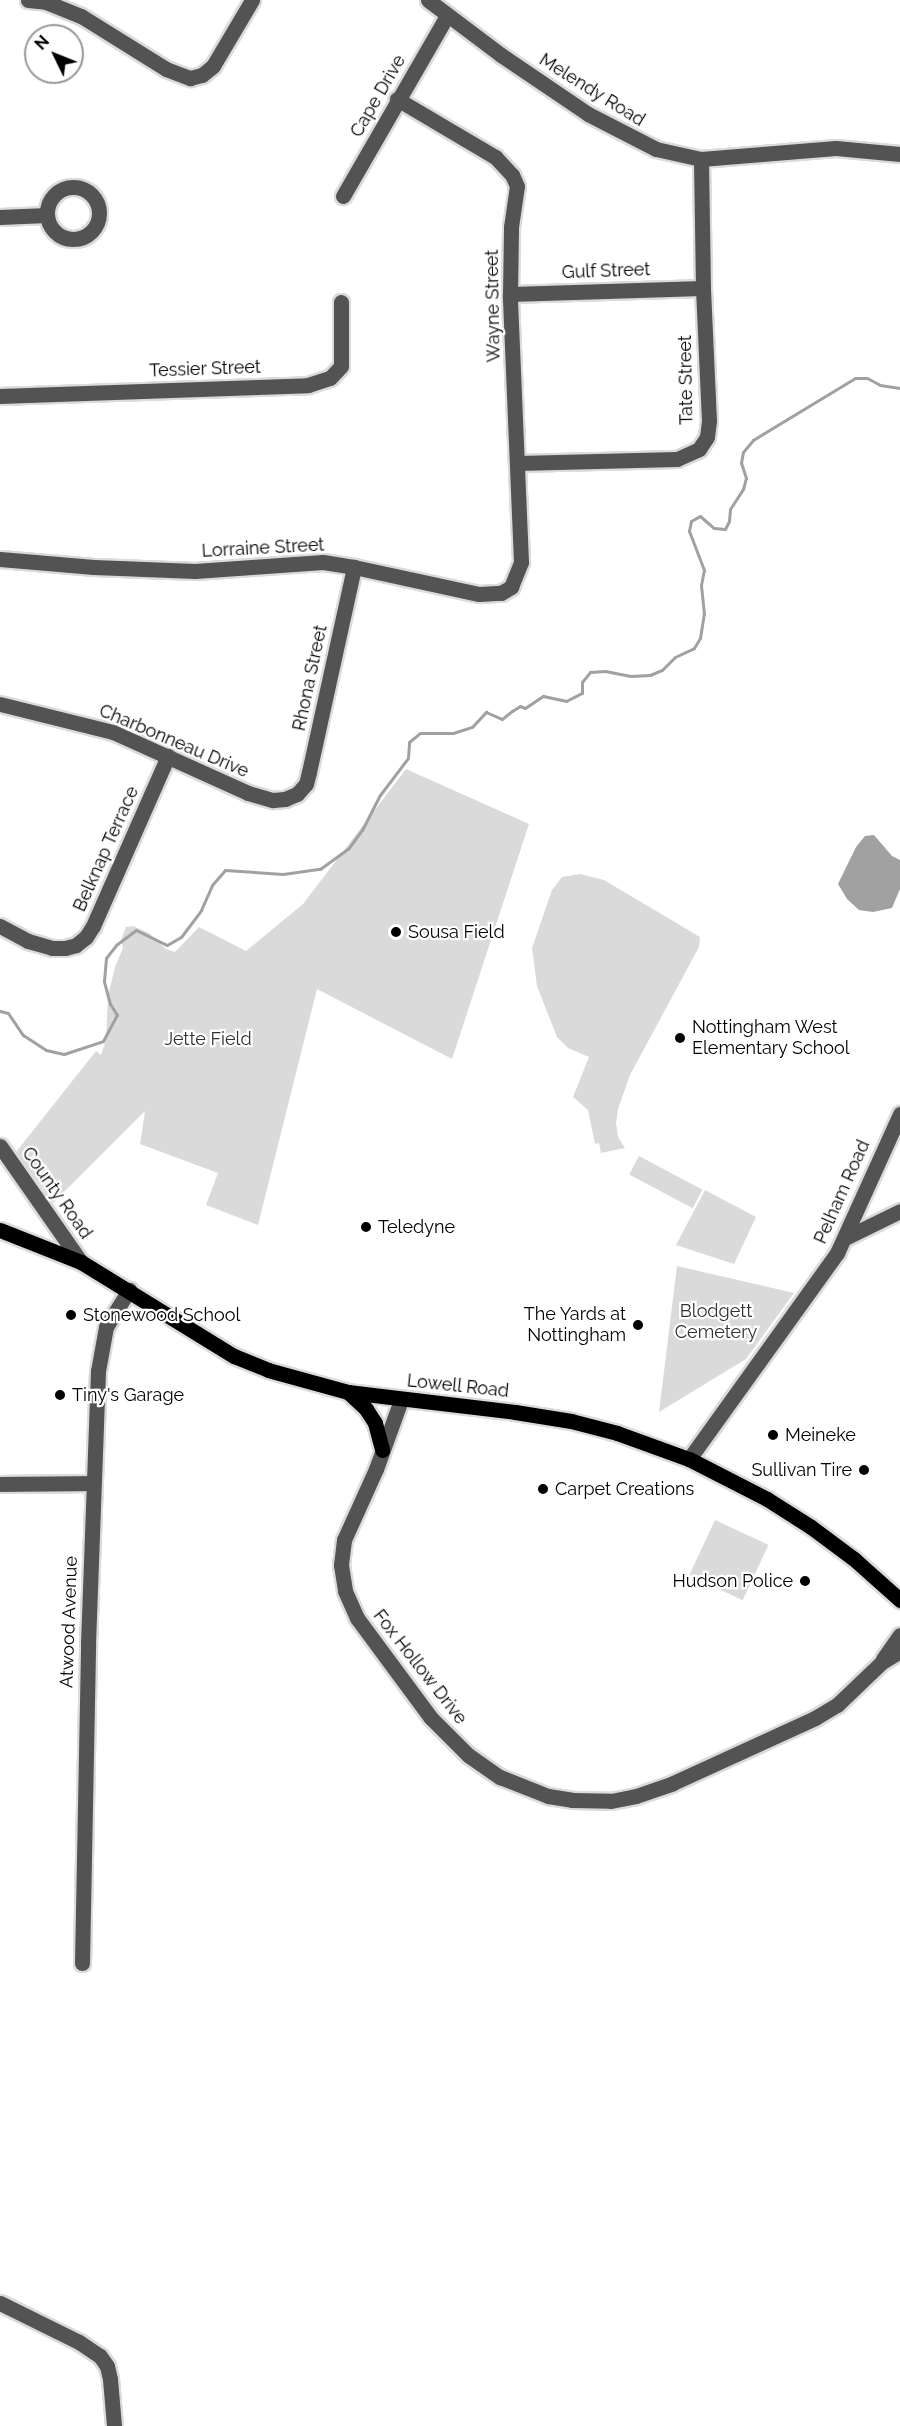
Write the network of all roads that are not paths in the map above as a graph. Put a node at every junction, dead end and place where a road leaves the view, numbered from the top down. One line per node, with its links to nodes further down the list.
1 (28, 0): 4 (street)
2 (252, 0): 4 (street)
3 (428, 0): 5 (street, Melendy Road)
4 (46, 1)
5 (447, 16): 6 (street, Cape Drive); 8 (street, Melendy Road)
6 (397, 99): 9 (street, Cape Drive); 13 (street, Wayne Street)
7 (900, 154): 8 (street, Melendy Road)
8 (701, 159): 12 (street, Tate Street)
9 (343, 196)
10 (47, 215): 11 (street)
11 (0, 217)
12 (703, 288): 13 (street, Gulf Street); 16 (street, Tate Street)
13 (510, 294): 16 (street, Wayne Street)
14 (341, 302): 15 (street, Tessier Street)
15 (0, 396)
16 (518, 463): 19 (street, Wayne Street)
17 (0, 559): 18 (street, Lorraine Street)
18 (354, 567): 19 (street, Lorraine Street); 22 (street, Rhona Street)
19 (517, 576)
20 (0, 704): 21 (street, Charbonneau Drive)
21 (168, 756): 22 (street, Charbonneau Drive); 23 (street, Belknap Terrace)
22 (297, 794)
23 (0, 926)
24 (900, 1114): 28 (street, Pelham Road)
25 (0, 1146): 29 (street, County Road)
26 (900, 1210): 28 (street)
27 (0, 1230): 29 (main road, Lowell Road)
28 (845, 1238): 34 (street, Pelham Road)
29 (81, 1263): 30 (main road, Lowell Road)
30 (129, 1290): 31 (main road, Lowell Road); 35 (street, Atwood Avenue)
31 (348, 1392): 32 (main road, Lowell Road); 33 (main road)
32 (401, 1400): 33 (street, Fox Hollow Drive); 34 (main road, Lowell Road)
33 (382, 1450): 40 (street, Fox Hollow Drive)
34 (689, 1459): 37 (main road, Lowell Road)
35 (93, 1483): 36 (street); 41 (street, Atwood Avenue)
36 (0, 1484)
37 (900, 1600)
38 (900, 1635): 40 (street, Fox Hollow Drive)
39 (900, 1651): 40 (street, Fox Hollow Drive)
40 (882, 1662)
41 (82, 1963)
42 (0, 2303): 43 (street)
43 (114, 2426)

